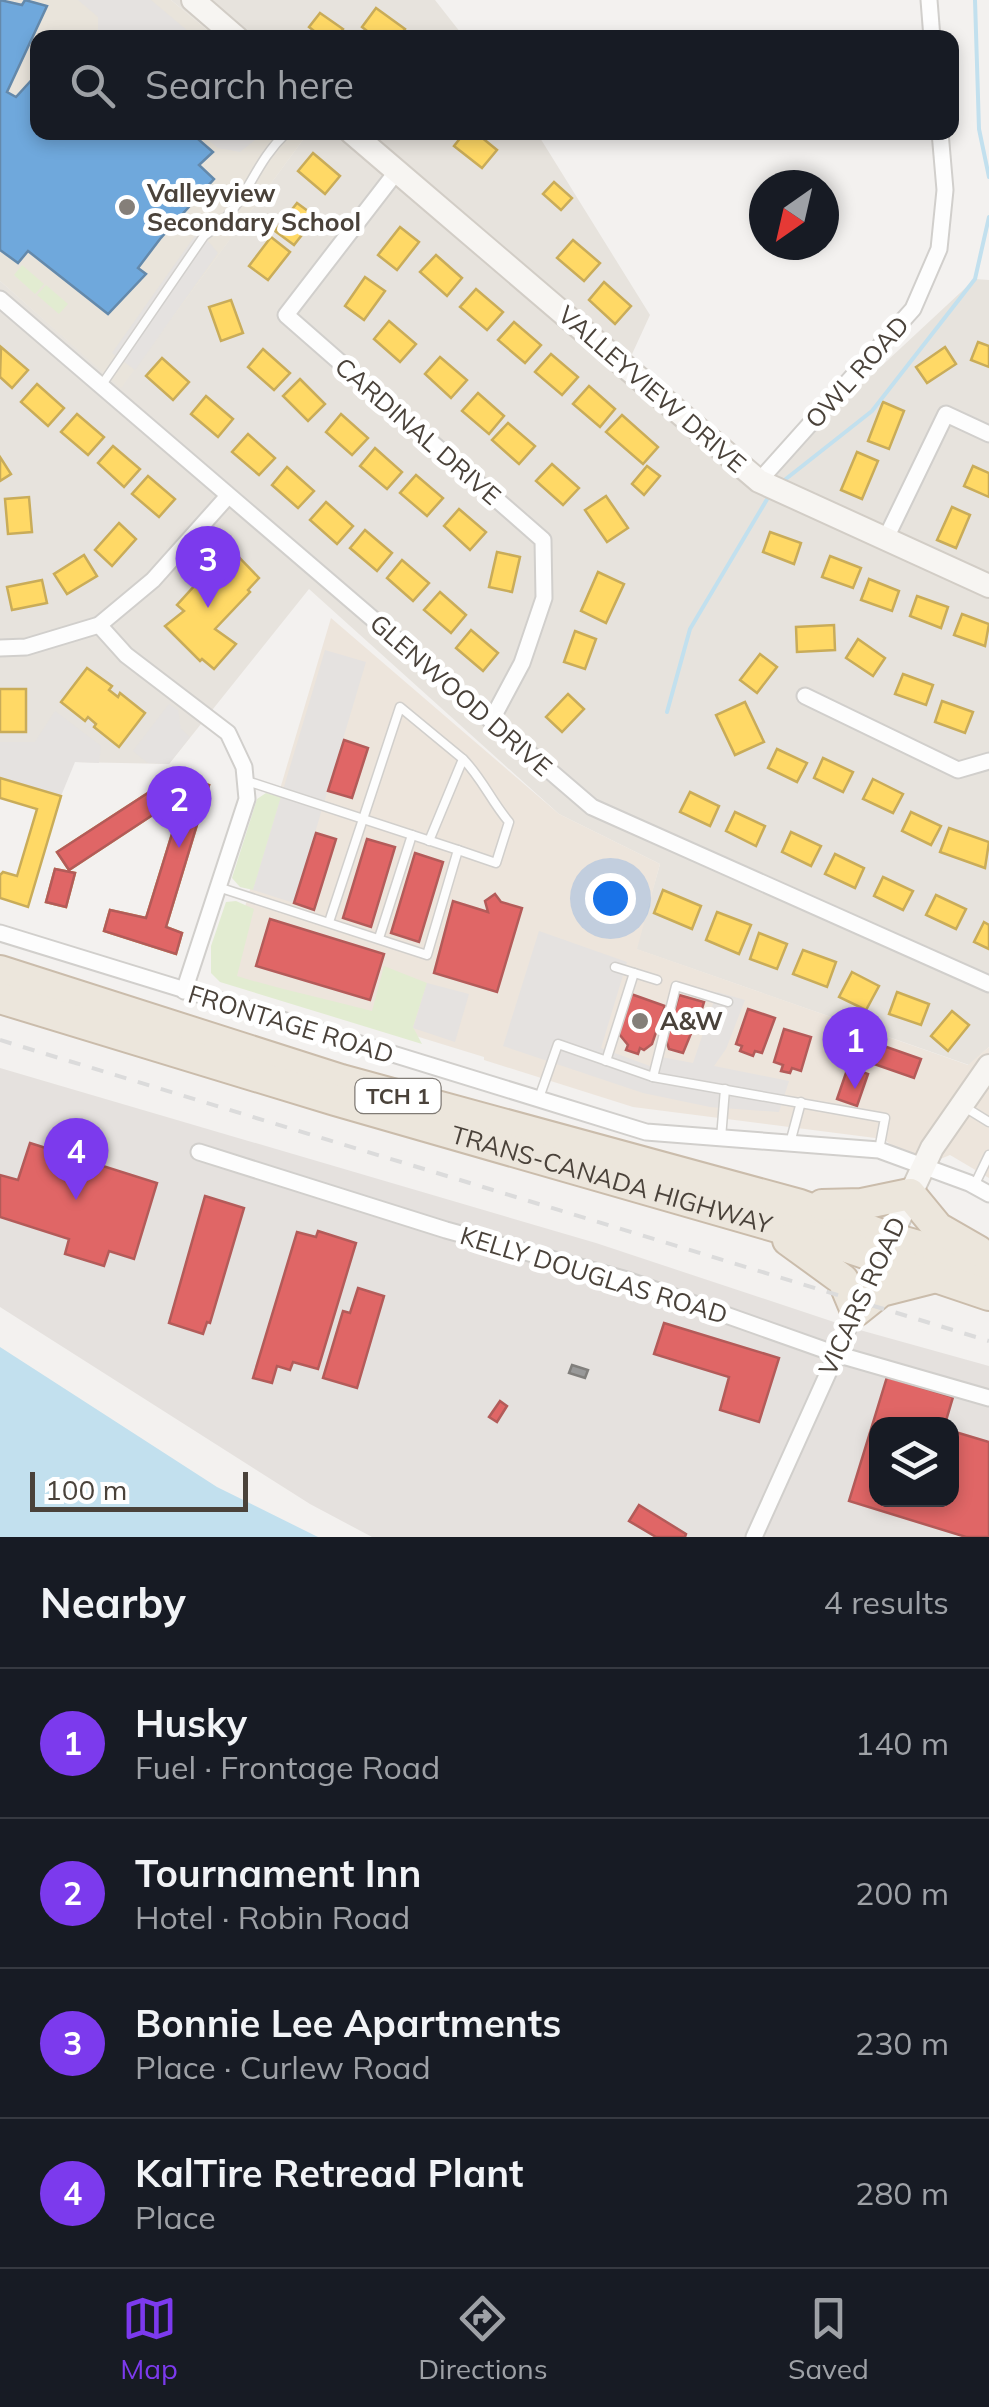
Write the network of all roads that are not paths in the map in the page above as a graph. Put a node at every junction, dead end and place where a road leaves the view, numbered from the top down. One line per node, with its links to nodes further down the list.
1 (192, 0): 3 (street)
2 (929, 0): 4 (street)
3 (228, 30)
4 (931, 30)
5 (279, 140): 10 (lane)
6 (360, 140): 8 (street, VALLEYVIEW DRIVE)
7 (941, 140): 12 (street, OWL ROAD)
8 (398, 172): 12 (street, VALLEYVIEW DRIVE); 19 (street, CARDINAL DRIVE)
9 (0, 300): 10 (street, GLENWOOD DRIVE)
10 (101, 386): 13 (street, GLENWOOD DRIVE)
11 (989, 434): 14 (street)
12 (759, 481): 14 (street, VALLEYVIEW DRIVE)
13 (228, 496): 16 (street); 19 (street, GLENWOOD DRIVE)
14 (885, 540): 15 (street, VALLEYVIEW DRIVE)
15 (989, 586)
16 (99, 625): 17 (street); 22 (street)
17 (0, 648)
18 (804, 696): 21 (street)
19 (491, 720): 35 (street, GLENWOOD DRIVE)
20 (463, 759): 23 (lane); 25 (lane); 26 (lane)
21 (989, 761)
22 (245, 780): 23 (lane); 27 (street)
23 (362, 818): 24 (lane); 28 (lane)
24 (412, 835): 25 (lane); 30 (lane)
25 (429, 841): 26 (lane)
26 (458, 850): 30 (lane)
27 (218, 886): 28 (lane); 36 (street)
28 (329, 922): 30 (lane)
29 (0, 933): 36 (street, FRONTAGE ROAD)
30 (379, 938)
31 (615, 968): 33 (lane)
32 (0, 971): 55 (highway, TRANS-CANADA HIGHWAY / TCH 1)
33 (634, 973): 34 (lane); 39 (lane)
34 (657, 980)
35 (989, 984)
36 (184, 991): 43 (street, FRONTAGE ROAD)
37 (0, 998): 56 (highway, TRANS-CANADA HIGHWAY / TCH 1)
38 (728, 1002): 41 (lane)
39 (606, 1061): 41 (lane); 43 (lane)
40 (989, 1066): 45 (street, VICARS ROAD)
41 (653, 1077): 42 (lane)
42 (725, 1089): 44 (lane); 47 (lane)
43 (538, 1099): 47 (street, FRONTAGE ROAD)
44 (801, 1102): 48 (lane); 49 (lane)
45 (960, 1104): 46 (lane); 52 (street, VICARS ROAD)
46 (989, 1122)
47 (721, 1138): 48 (street, FRONTAGE ROAD)
48 (790, 1143): 49 (street, FRONTAGE ROAD)
49 (879, 1150): 52 (street, FRONTAGE ROAD)
50 (200, 1152): 63 (street, KELLY DOUGLAS ROAD)
51 (989, 1154): 53 (lane)
52 (923, 1166): 53 (street, FRONTAGE ROAD); 54 (street, VICARS ROAD)
53 (982, 1190)
54 (910, 1194): 55 (highway); 57 (street, VICARS ROAD); 58 (highway)
55 (800, 1205): 57 (highway, TRANS-CANADA HIGHWAY / TCH 1)
56 (762, 1224): 57 (highway, TRANS-CANADA HIGHWAY / TCH 1); 62 (highway)
57 (885, 1248): 59 (highway, TRANS-CANADA HIGHWAY / TCH 1); 60 (highway, TRANS-CANADA HIGHWAY / TCH 1); 62 (street, VICARS ROAD)
58 (989, 1257)
59 (989, 1266)
60 (932, 1278): 61 (highway, TRANS-CANADA HIGHWAY / TCH 1); 62 (highway)
61 (989, 1295)
62 (856, 1311): 63 (street, VICARS ROAD)
63 (836, 1354): 64 (street, KELLY DOUGLAS ROAD); 65 (street, VICARS ROAD)
64 (989, 1398)
65 (754, 1537)

